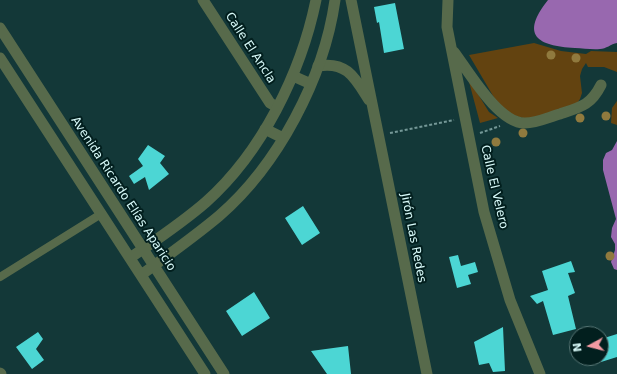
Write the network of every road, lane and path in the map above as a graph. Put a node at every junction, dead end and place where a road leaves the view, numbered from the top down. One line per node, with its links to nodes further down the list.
1 (203, 0): 14 (street, Calle El Ancla)
2 (316, 0): 10 (street)
3 (335, 0): 9 (street)
4 (351, 0): 13 (street, Jirón Las Redes)
5 (448, 0): 7 (street, Calle El Velero)
6 (0, 28): 22 (street, Avenida Ricardo Elías Aparicio)
7 (451, 48): 15 (street, Calle El Velero); 16 (street)
8 (0, 58): 21 (street)
9 (318, 66): 11 (street); 13 (street, Jirón Las Redes)
10 (292, 76): 11 (street); 14 (street)
11 (311, 84): 20 (street)
12 (601, 85): 16 (street)
13 (373, 106): 18 (street, Jirón Las Redes)
14 (277, 107): 17 (street)
15 (465, 118): 18 (path); 19 (street, Calle El Velero)
16 (514, 122): 19 (path)
17 (265, 129): 20 (street); 22 (street)
18 (379, 135): 29 (street, Jirón Las Redes)
19 (469, 136): 30 (street, Calle El Velero)
20 (283, 138): 24 (street)
21 (101, 214): 23 (street); 26 (street)
22 (143, 249): 23 (street); 24 (street, Avenida Ricardo Elías Aparicio)
23 (130, 258): 25 (street)
24 (154, 266): 25 (street); 28 (street, Avenida Ricardo Elías Aparicio)
25 (141, 275): 27 (street)
26 (0, 277)
27 (205, 374)
28 (224, 374)
29 (427, 374)
30 (540, 374)

